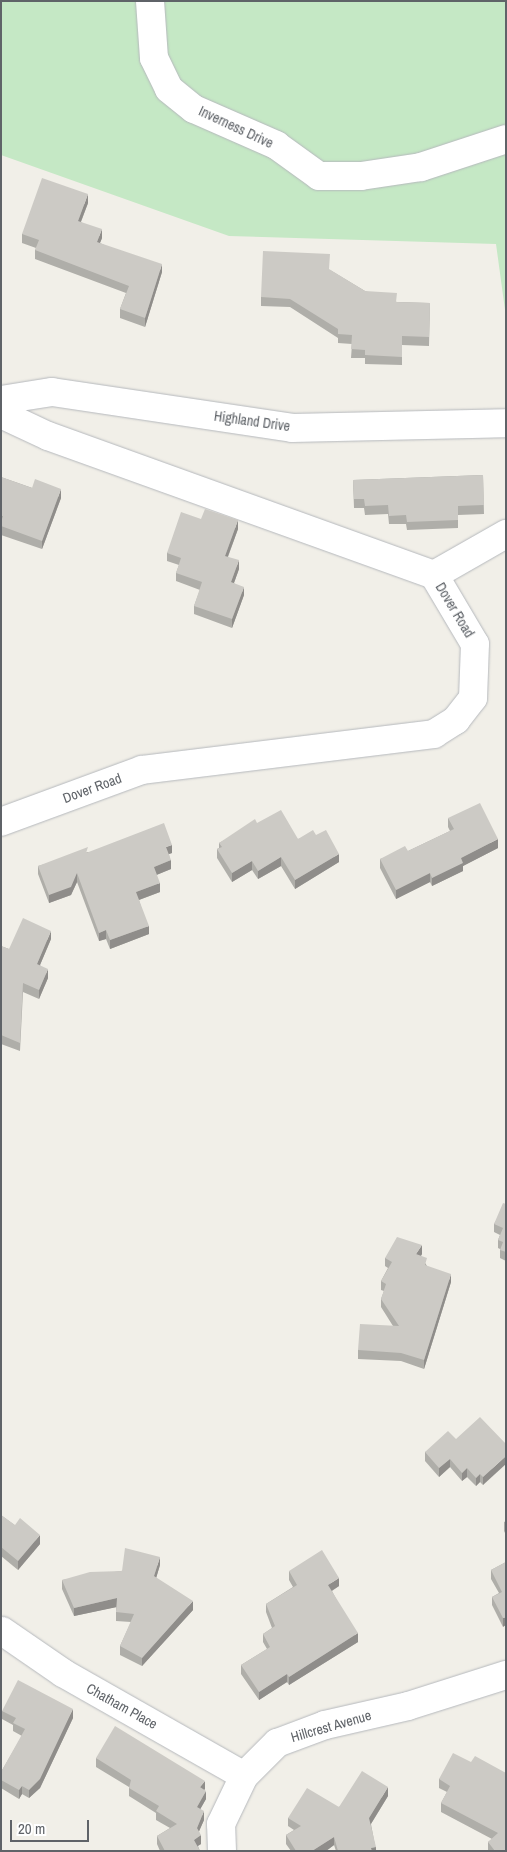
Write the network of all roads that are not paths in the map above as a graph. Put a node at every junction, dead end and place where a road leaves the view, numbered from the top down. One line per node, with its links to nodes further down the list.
1 (150, 1): 2 (street, Inverness Drive)
2 (506, 139)
3 (1, 400): 5 (street, Highland Drive)
4 (1, 414): 7 (street, Dover Road)
5 (506, 423)
6 (506, 534): 7 (street)
7 (434, 575): 8 (street, Dover Road)
8 (1, 822)
9 (2, 1631): 11 (street, Chatham Place)
10 (506, 1675): 11 (street, Hillcrest Avenue)
11 (244, 1776): 12 (street, Hillcrest Avenue)
12 (222, 1851)

